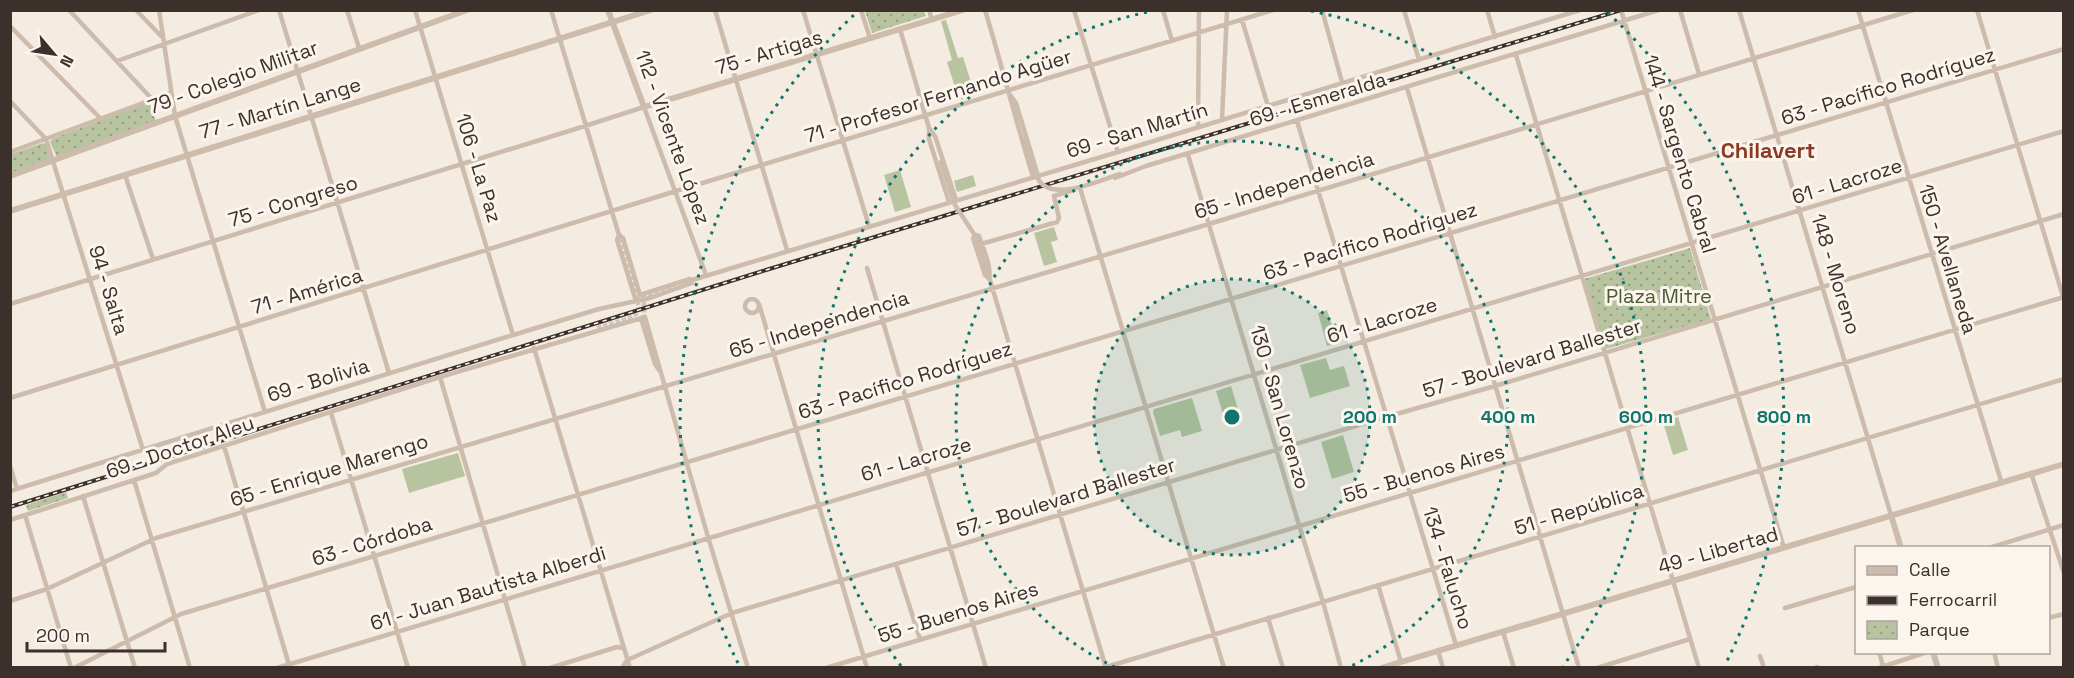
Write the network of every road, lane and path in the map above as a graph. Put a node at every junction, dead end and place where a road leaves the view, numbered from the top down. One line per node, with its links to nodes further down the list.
1 (69, 10): 57 (street)
2 (136, 10): 45 (street)
3 (159, 10): 45 (street)
4 (260, 10): 50 (street)
5 (279, 10): 60 (street)
6 (347, 10): 51 (street)
7 (415, 10): 42 (street, 106 - La Paz)
8 (467, 10): 42 (street, 79 - Colegio Militar)
9 (551, 10): 48 (street)
10 (608, 10): 37 (street, 112 - Vicente López)
11 (651, 10): 37 (street, 77 - Martín Lange)
12 (715, 10): 63 (street)
13 (803, 10): 53 (street)
14 (861, 10): 47 (street)
15 (929, 10): 35 (street)
16 (963, 10): 35 (street, 75 - Artigas)
17 (985, 10): 66 (street)
18 (1074, 10): 58 (street)
19 (1162, 10): 49 (street)
20 (1199, 10): 44 (street)
21 (1227, 10): 39 (street)
22 (1273, 10): 36 (street, 71 - Profesor Fernando Agüer)
23 (1322, 10): 64 (street)
24 (1404, 10): 56 (street)
25 (1487, 10): 46 (street)
26 (1580, 10): 34 (street, 69 - San Martín)
27 (1622, 10): 38 (street, 144 - Sargento Cabral)
28 (1659, 10): 38 (street, 69 - Esmeralda)
29 (1680, 10): 61 (street)
30 (1739, 10): 55 (street, 148 - Moreno)
31 (1858, 10): 41 (street, 150 - Avellaneda)
32 (1913, 10): 41 (street, 65 - Independencia)
33 (1977, 10): 59 (street)
34 (1570, 12): 46 (street, 69 - San Martín)
35 (932, 20): 43 (street, 75 - Artigas)
36 (1242, 20): 39 (street, 71 - Profesor Fernando Agüer); 74 (street)
37 (612, 22): 48 (street, 77 - Martín Lange); 73 (street, 112 - Vicente López)
38 (1624, 22): 54 (street, 69 - Esmeralda); 67 (street, 144 - Sargento Cabral)
39 (1226, 24): 44 (street, 71 - Profesor Fernando Agüer); 79 (street)
40 (10, 26): 78 (street)
41 (1863, 26): 55 (street, 65 - Independencia); 72 (street, 150 - Avellaneda)
42 (420, 27): 51 (street, 79 - Colegio Militar); 62 (street, 106 - La Paz)
43 (900, 29): 47 (street, 75 - Artigas); 77 (street)
44 (1199, 32): 49 (street, 71 - Profesor Fernando Agüer); 83 (street)
45 (162, 37): 50 (street)
46 (1495, 37): 56 (street, 69 - San Martín)
47 (870, 38): 53 (street, 75 - Artigas)
48 (560, 39): 62 (street, 77 - Martín Lange); 82 (street)
49 (1172, 41): 58 (street, 71 - Profesor Fernando Agüer)
50 (163, 45): 57 (street); 68 (street)
51 (359, 48): 60 (street, 79 - Colegio Militar)
52 (2064, 49): 59 (street, 63 - Pacífico Rodríguez)
53 (817, 55): 63 (street, 75 - Artigas); 88 (street)
54 (1516, 55): 65 (street, 69 - Esmeralda); 81 (street)
55 (1754, 58): 61 (street, 65 - Independencia); 86 (street, 148 - Moreno)
56 (1419, 60): 64 (street, 69 - San Martín)
57 (117, 61): 70 (street)
58 (1091, 65): 66 (street, 71 - Profesor Fernando Agüer); 91 (street)
59 (1995, 69): 72 (street, 63 - Pacífico Rodríguez); 89 (street)
60 (297, 71): 75 (street, 79 - Colegio Militar); 76 (street)
61 (1699, 74): 67 (street, 65 - Independencia)
62 (436, 77): 76 (street, 77 - Martín Lange); 96 (street, 106 - La Paz)
63 (735, 80): 73 (street, 75 - Artigas); 97 (street)
64 (1342, 82): 74 (street, 69 - San Martín)
65 (1407, 88): 80 (street, 69 - Esmeralda); 94 (street)
66 (1009, 89): 69 (street); 77 (street, 71 - Profesor Fernando Agüer)
67 (1644, 91): 81 (street, 65 - Independencia); 99 (street, 144 - Sargento Cabral)
68 (170, 93): 70 (street); 75 (street)
69 (1011, 96): 98 (street, bridge); 102 (street)
70 (152, 99): 78 (street)
71 (10, 101): 87 (street)
72 (1885, 102): 86 (street, 63 - Pacífico Rodríguez); 103 (street, 150 - Avellaneda)
73 (644, 106): 82 (street, 75 - Artigas); 106 (street, 112 - Vicente López)
74 (1268, 106): 79 (street, 69 - San Martín)
75 (175, 116): 92 (street); 95 (street, 79 - Colegio Militar)
76 (312, 116): 92 (street, 77 - Martín Lange); 110 (street)
77 (925, 116): 84 (street); 88 (street, 71 - Profesor Fernando Agüer)
78 (101, 119): 87 (street)
79 (1222, 120): 83 (street, 69 - San Martín)
80 (1298, 121): 93 (street, 69 - Esmeralda); 105 (street, 134 - Falucho)
81 (1536, 124): 94 (street, 65 - Independencia); 108 (street)
82 (585, 126): 96 (street, 75 - Congreso); 114 (street)
83 (1198, 127): 91 (street, 69 - San Martín)
84 (929, 128): 109 (street); 111 (street); 122 (street, bridge)
85 (2064, 131): 89 (street, 61 - Lacroze)
86 (1777, 135): 99 (street, 63 - Pacífico Rodríguez); 113 (street, 148 - Moreno)
87 (46, 139): 90 (street); 95 (street, 94 - Salta)
88 (842, 140): 97 (street, 71 - Profesor Fernando Agüer); 118 (street)
89 (2017, 145): 103 (street, 61 - Lacroze); 116 (street)
90 (10, 152)
91 (1118, 152): 102 (street, 69 - San Martín)
92 (186, 154): 100 (street, 77 - Martín Lange); 121 (street)
93 (1188, 155): 98 (street, 69 - Esmeralda); 117 (street, 130 - San Lorenzo)
94 (1427, 156): 105 (street, 65 - Independencia); 119 (street)
95 (54, 160): 101 (street, 79 - Colegio Militar); 107 (street, 94 - Salta)
96 (462, 165): 110 (street, 75 - Congreso); 124 (street, 106 - La Paz)
97 (761, 166): 106 (street, 71 - Profesor Fernando Agüer); 125 (street)
98 (1146, 166): 104 (street, 69 - Esmeralda)
99 (1668, 167): 108 (street, 63 - Pacífico Rodríguez); 123 (street, 144 - Sargento Cabral)
100 (125, 175): 107 (street, 77 - Martín Lange); 128 (street)
101 (10, 176)
102 (1036, 177): 109 (street, 69 - San Martín)
103 (1908, 178): 113 (street, 61 - Lacroze); 126 (street, 150 - Avellaneda)
104 (1080, 188): 122 (street, 69 - Esmeralda); 127 (street)
105 (1317, 190): 117 (street, 65 - Independencia); 129 (street, 134 - Falucho)
106 (676, 191): 114 (street, 71 - Profesor Fernando Agüer); 131 (street, 112 - Vicente López)
107 (64, 194): 112 (street, 77 - Martín Lange); 133 (street, 94 - Salta)
108 (1559, 199): 119 (street, 63 - Pacífico Rodríguez); 132 (street)
109 (956, 200): 111 (street, 69 - San Martín)
110 (338, 202): 121 (street, 75 - Congreso); 137 (street)
111 (949, 202): 118 (street, 69 - San Martín)
112 (10, 210)
113 (1800, 211): 123 (street, 61 - Lacroze); 136 (street, 148 - Moreno)
114 (612, 212): 120 (street); 124 (street, 71 - América)
115 (2064, 214): 116 (street, 57 - Boulevard Ballester)
116 (2039, 221): 126 (street, 57 - Boulevard Ballester); 139 (street)
117 (1209, 224): 127 (street, 65 - Independencia); 138 (street, 130 - San Lorenzo)
118 (869, 226): 125 (street, 69 - San Martín)
119 (1449, 233): 129 (street, 63 - Pacífico Rodríguez); 142 (street)
120 (619, 235): 131 (street, 69 - San Martín); 140 (street)
121 (213, 241): 128 (street, 75 - Congreso); 146 (street)
122 (980, 242): 135 (street)
123 (1690, 243): 132 (street, 61 - Lacroze); 144 (street, 144 - Sargento Cabral)
124 (489, 250): 137 (street, 71 - América); 150 (street, 106 - La Paz)
125 (787, 250): 131 (street, 69 - San Martín)
126 (1932, 253): 136 (street, 57 - Boulevard Ballester); 148 (street, 150 - Avellaneda)
127 (1099, 255): 135 (street, 65 - Independencia); 149 (street)
128 (153, 259): 133 (street, 75 - Congreso)
129 (1341, 265): 138 (street, 63 - Pacífico Rodríguez); 152 (street, 134 - Falucho)
130 (867, 268): 145 (street)
131 (704, 276): 134 (street, 69 - San Martín); 140 (street, 69 - San Martín)
132 (1581, 276): 142 (street, 61 - Lacroze); 154 (street)
133 (90, 279): 141 (street, 75 - Congreso); 158 (street, 94 - Salta)
134 (689, 281)
135 (991, 287): 145 (street, 65 - Independencia); 157 (street)
136 (1823, 287): 144 (street, 57 - Boulevard Ballester); 156 (street, 148 - Moreno)
137 (364, 290): 146 (street, 71 - América); 159 (street)
138 (1232, 298): 149 (street, 63 - Pacífico Rodríguez); 160 (street, 130 - San Lorenzo)
139 (2063, 298): 148 (street, 55 - Buenos Aires)
140 (636, 301): 150 (street, 69 - Bolivia)
141 (10, 304)
142 (1472, 308): 152 (street, 61 - Lacroze); 164 (street)
143 (758, 311): 143 (street); 155 (street)
144 (1714, 319): 154 (street, 57 - Boulevard Ballester); 166 (street, 144 - Sargento Cabral)
145 (882, 320): 155 (street, 65 - Independencia); 165 (street)
146 (240, 326): 158 (street, 71 - América); 170 (street)
147 (597, 328): 151 (street, 69 - Doctor Aleu)
148 (1954, 329): 156 (street, 55 - Buenos Aires); 168 (street, 150 - Avellaneda)
149 (1122, 330): 157 (street, 63 - Pacífico Rodríguez); 169 (street)
150 (513, 335): 159 (street, 69 - Bolivia)
151 (565, 339): 153 (street, 69 - Doctor Aleu); 163 (street, 69 - Doctor Aleu)
152 (1364, 341): 160 (street, 61 - Lacroze); 172 (street, 134 - Falucho)
153 (534, 348): 161 (street, 69 - Doctor Aleu); 173 (street)
154 (1605, 352): 164 (street, 57 - Boulevard Ballester); 174 (street)
155 (773, 353): 163 (street, 65 - Independencia); 175 (street)
156 (1845, 362): 166 (street, 55 - Buenos Aires); 176 (street, 148 - Moreno)
157 (1014, 364): 165 (street, 63 - Pacífico Rodríguez); 177 (street)
158 (116, 366): 167 (street, 71 - América); 180 (street, 94 - Salta)
159 (389, 373): 170 (street, 69 - Bolivia)
160 (1254, 374): 169 (street, 61 - Lacroze); 181 (street, 130 - San Lorenzo)
161 (440, 377): 171 (street, 69 - Doctor Aleu); 179 (street)
162 (2064, 379): 168 (street, 51 - República)
163 (664, 386): 173 (street, 65 - Enrique Marengo); 182 (street)
164 (1495, 386): 172 (street, 57 - Boulevard Ballester); 183 (street)
165 (905, 395): 175 (street, 63 - Pacífico Rodríguez); 186 (street)
166 (1737, 395): 174 (street, 55 - Buenos Aires); 187 (street, 144 - Sargento Cabral)
167 (10, 398)
168 (1977, 405): 176 (street, 51 - República); 191 (street, 150 - Avellaneda)
169 (1146, 407): 177 (street, 61 - Lacroze); 192 (street)
170 (265, 412): 180 (street, 69 - Bolivia)
171 (331, 413): 178 (street, 69 - Doctor Aleu); 189 (street)
172 (1386, 417): 181 (street, 57 - Boulevard Ballester); 195 (street, 134 - Falucho)
173 (554, 419): 179 (street, 65 - Enrique Marengo); 196 (street)
174 (1628, 428): 183 (street, 55 - Buenos Aires); 199 (street)
175 (795, 429): 182 (street, 63 - Pacífico Rodríguez); 198 (street)
176 (1868, 438): 187 (street, 51 - República); 203 (street, 148 - Moreno)
177 (1036, 440): 186 (street, 61 - Lacroze); 202 (street)
178 (224, 446): 190 (street, 69 - Doctor Aleu); 200 (street)
179 (460, 446): 189 (street, 65 - Enrique Marengo); 205 (street)
180 (143, 450): 193 (street, 69 - Bolivia)
181 (1277, 450): 192 (street, 57 - Boulevard Ballester); 206 (street, 130 - San Lorenzo)
182 (686, 462): 196 (street, 63 - Córdoba); 209 (street)
183 (1518, 462): 195 (street, 55 - Buenos Aires); 210 (street)
184 (2064, 464): 188 (street, 49 - Libertad)
185 (10, 466): 193 (street)
186 (928, 471): 198 (street, 61 - Lacroze); 216 (street)
187 (1759, 471): 199 (street, 51 - República); 217 (street, 144 - Sargento Cabral)
188 (2031, 473): 191 (street, 49 - Libertad); 208 (street)
189 (352, 479): 200 (street, 65 - Enrique Marengo); 218 (street)
190 (134, 480): 197 (street, 69 - Doctor Aleu); 211 (street)
191 (2001, 481): 203 (street, 49 - Libertad)
192 (1168, 482): 202 (street, 57 - Boulevard Ballester); 219 (street)
193 (17, 489): 194 (street, 69 - Bolivia)
194 (10, 491)
195 (1409, 493): 206 (street, 55 - Buenos Aires); 222 (street, 134 - Falucho)
196 (577, 494): 205 (street, 63 - Córdoba); 223 (street)
197 (83, 496): 201 (street, 69 - Doctor Aleu); 220 (street)
198 (818, 504): 209 (street, 61 - Lacroze); 225 (street)
199 (1650, 504): 210 (street, 51 - República); 226 (street)
200 (243, 512): 211 (street, 65 - Enrique Marengo); 228 (street)
201 (26, 515): 204 (street, 69 - Doctor Aleu); 230 (street)
202 (1059, 515): 216 (street, 57 - Boulevard Ballester); 231 (street)
203 (1891, 515): 213 (street, 148 - Moreno); 217 (street, 49 - Libertad)
204 (10, 520)
205 (482, 522): 218 (street, 63 - Córdoba); 232 (street)
206 (1299, 525): 219 (street, 55 - Buenos Aires); 234 (street, 130 - San Lorenzo)
207 (2064, 525): 208 (street)
208 (2049, 529): 212 (street); 224 (street)
209 (708, 537): 223 (street, 61 - Juan Bautista Alberdi); 236 (street)
210 (1540, 537): 222 (street, 51 - República); 237 (street)
211 (151, 540): 220 (street, 65 - Enrique Marengo); 238 (street)
212 (2011, 541): 214 (street); 215 (street)
213 (1900, 546)
214 (1995, 546)
215 (2012, 546)
216 (951, 548): 221 (street, 57 - Boulevard Ballester); 240 (street)
217 (1784, 548): 226 (street, 49 - Libertad)
218 (375, 556): 228 (street, 63 - Córdoba); 241 (street)
219 (1191, 558): 231 (street, 55 - Buenos Aires); 243 (street)
220 (104, 561): 230 (street, 65 - Enrique Marengo); 246 (street)
221 (896, 564): 225 (street, 57 - Boulevard Ballester); 244 (street)
222 (1432, 569): 227 (street, 51 - República); 247 (street, 134 - Falucho)
223 (601, 570): 232 (street, 61 - Juan Bautista Alberdi); 248 (street)
224 (2064, 573)
225 (841, 580): 236 (street, 57 - Boulevard Ballester); 251 (street)
226 (1673, 580): 237 (street, 49 - Libertad); 245 (street)
227 (1378, 585): 234 (street, 51 - República); 254 (street)
228 (266, 588): 238 (street, 63 - Córdoba); 255 (street)
229 (1855, 588): 235 (street)
230 (47, 589): 233 (street, 65 - Enrique Marengo); 258 (street)
231 (1082, 590): 240 (street, 55 - Buenos Aires); 256 (street)
232 (505, 598): 241 (street, 61 - Juan Bautista Alberdi); 263 (street)
233 (10, 601)
234 (1323, 602): 239 (street, 51 - República); 273 (street, 130 - San Lorenzo)
235 (1785, 608)
236 (732, 613): 253 (street, 57 - Boulevard Ballester); 267 (street)
237 (1563, 613): 242 (street, 49 - Libertad); 277 (street)
238 (174, 616): 246 (street, 63 - Córdoba); 260 (street)
239 (1268, 618): 243 (street, 51 - República); 272 (street)
240 (974, 623): 244 (street, 55 - Buenos Aires); 270 (street)
241 (397, 632): 255 (street, 61 - Juan Bautista Alberdi); 262 (street)
242 (1503, 632): 247 (street, 49 - Libertad); 276 (street)
243 (1214, 634): 256 (street, 51 - República); 271 (street)
244 (920, 639): 251 (street, 55 - Buenos Aires)
245 (1690, 639): 278 (street); 279 (street)
246 (127, 640): 258 (street, 63 - Córdoba); 259 (street)
247 (1456, 645): 249 (street, 49 - Libertad)
248 (623, 648): 253 (street); 264 (street)
249 (1438, 651): 254 (street, 49 - Libertad); 275 (street)
250 (1921, 654): 257 (street)
251 (864, 656): 268 (street, 55 - Buenos Aires); 269 (street)
252 (1760, 656): 280 (street)
253 (627, 660): 265 (street); 266 (street)
254 (1401, 662): 274 (street, 49 - Libertad)
255 (289, 666): 261 (street, 61 - Juan Bautista Alberdi)
256 (1105, 667)
257 (1881, 667)
258 (72, 668)
259 (135, 668)
260 (190, 668)
261 (277, 668)
262 (408, 668)
263 (525, 668)
264 (550, 668)
265 (622, 668)
266 (630, 668)
267 (748, 668)
268 (826, 668)
269 (867, 668)
270 (986, 668)
271 (1224, 668)
272 (1283, 668)
273 (1341, 668)
274 (1382, 668)
275 (1443, 668)
276 (1514, 668)
277 (1579, 668)
278 (1597, 668)
279 (1699, 668)
280 (1764, 668)

